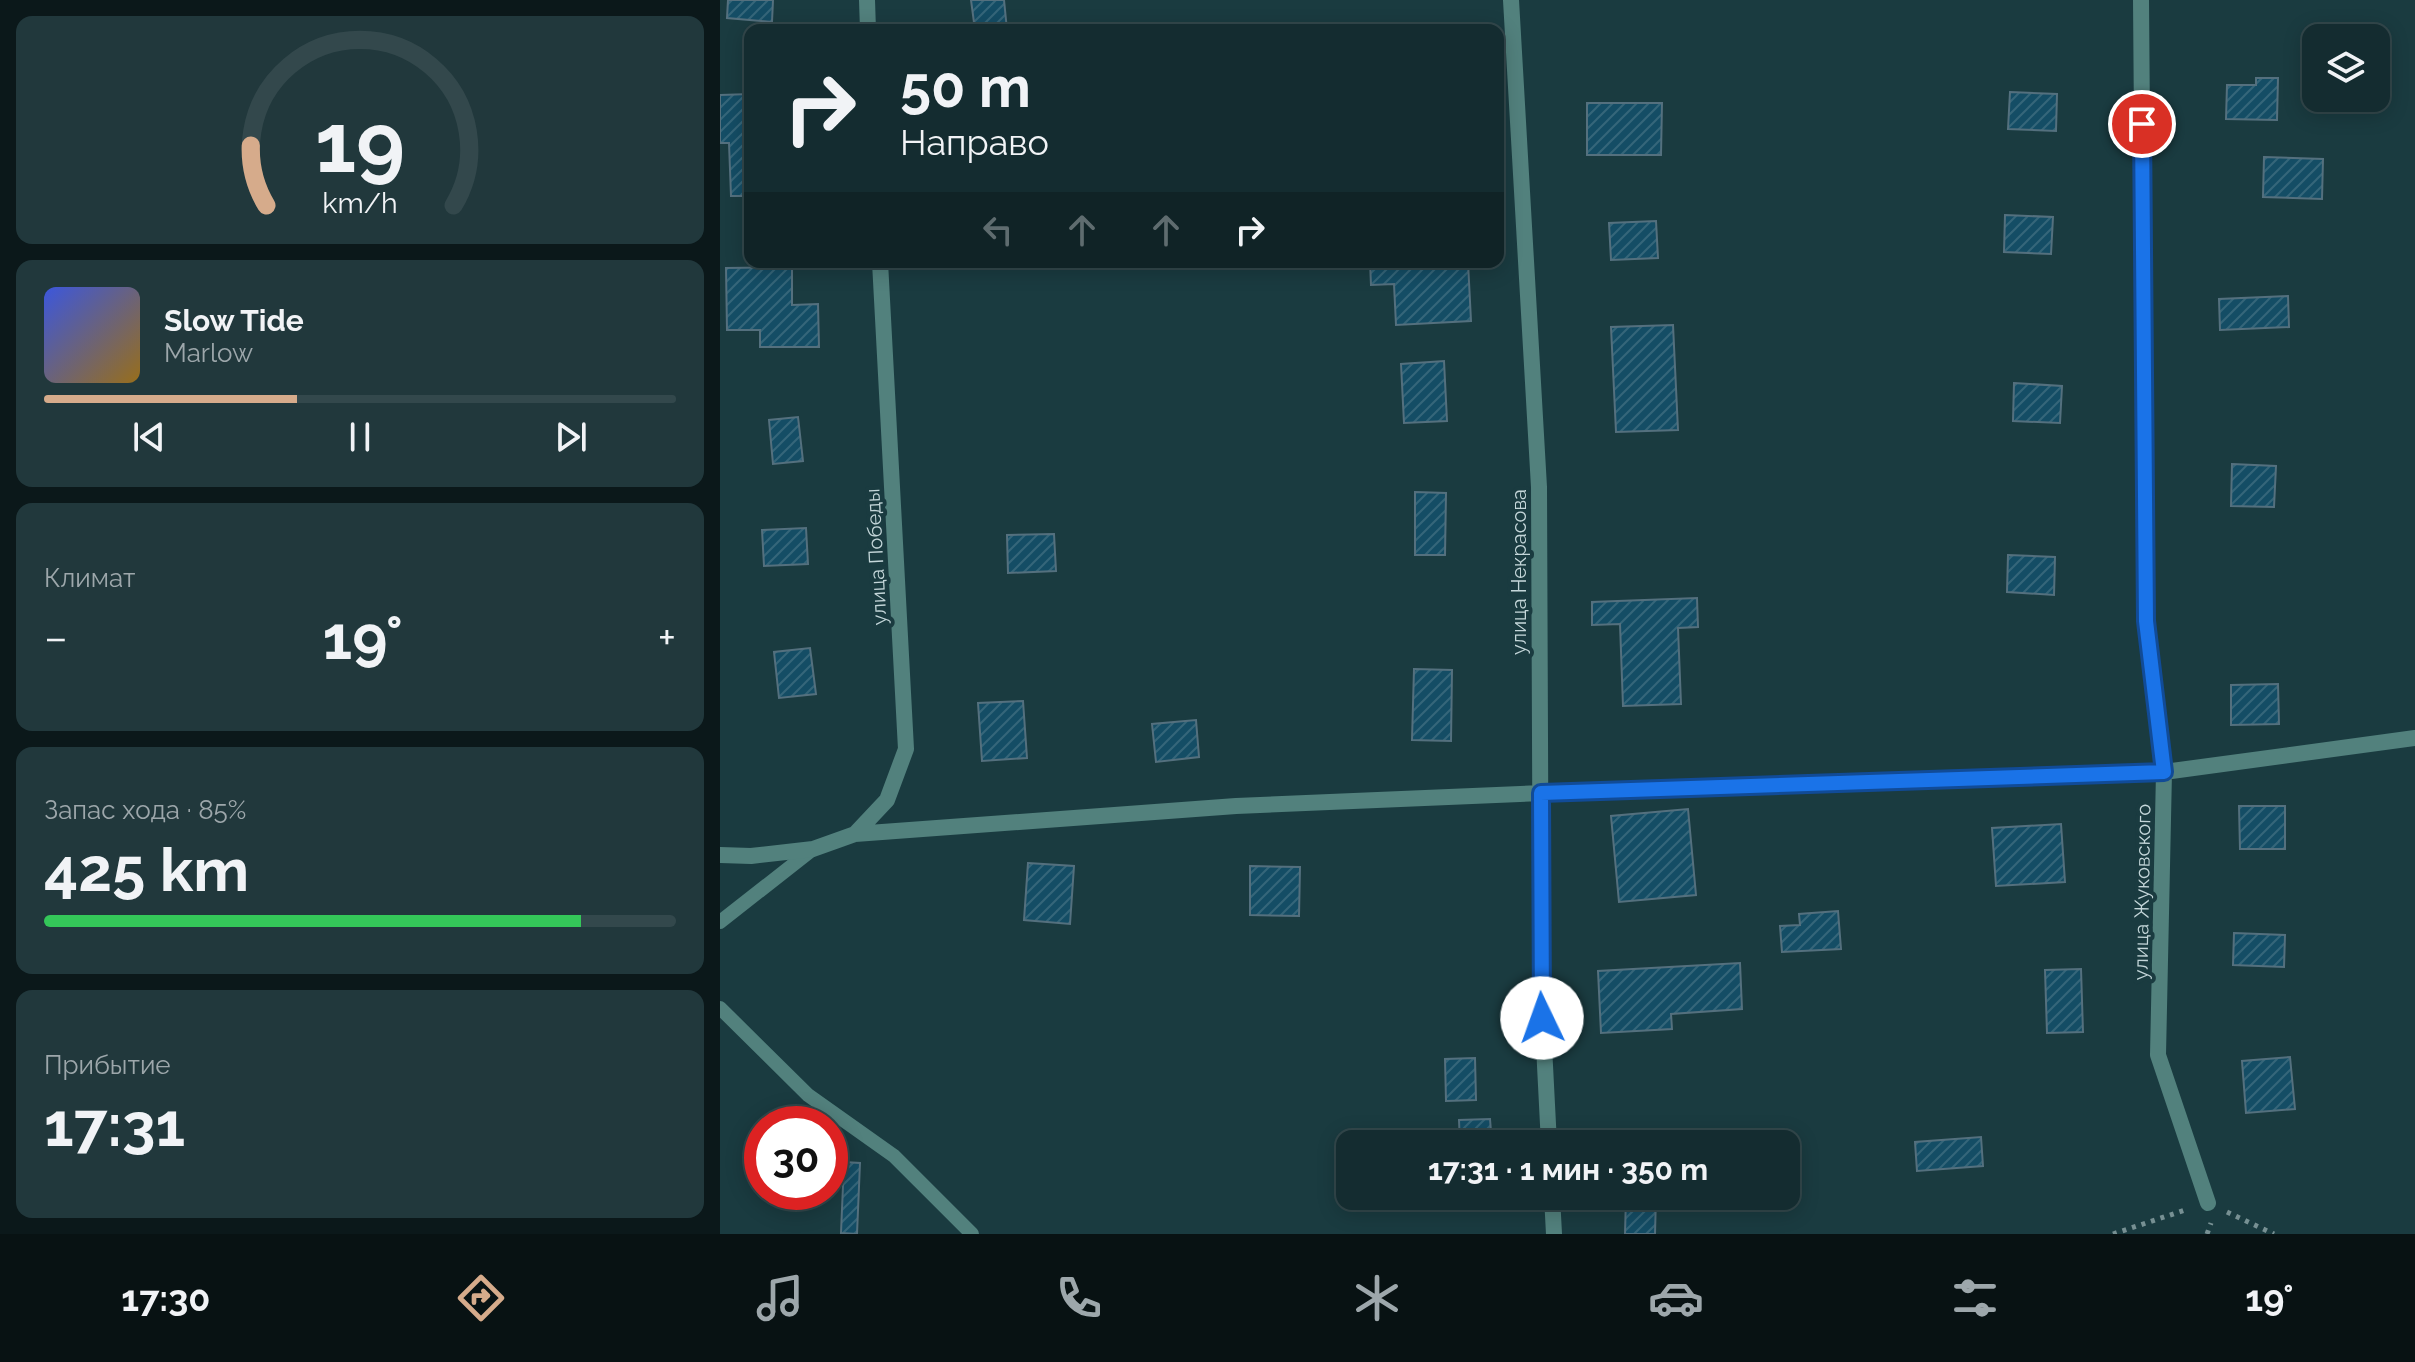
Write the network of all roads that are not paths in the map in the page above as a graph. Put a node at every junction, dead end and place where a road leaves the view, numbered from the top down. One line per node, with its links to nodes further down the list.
1 (867, 0): 4 (street)
2 (1511, 0): 8 (street, улица Некрасова)
3 (2141, 0): 7 (street, улица Жуковского)
4 (868, 24)
5 (880, 268): 9 (street, улица Победы)
6 (2415, 738): 7 (street)
7 (2164, 772): 8 (street); 15 (street, улица Жуковского)
8 (1541, 793): 9 (street); 14 (street, улица Некрасова)
9 (855, 834): 10 (street)
10 (813, 849): 11 (street); 12 (lane)
11 (720, 855)
12 (720, 922)
13 (720, 1008): 17 (lane)
14 (1548, 1130)
15 (2208, 1203)
16 (1553, 1210): 18 (street)
17 (972, 1234)
18 (1554, 1234)

